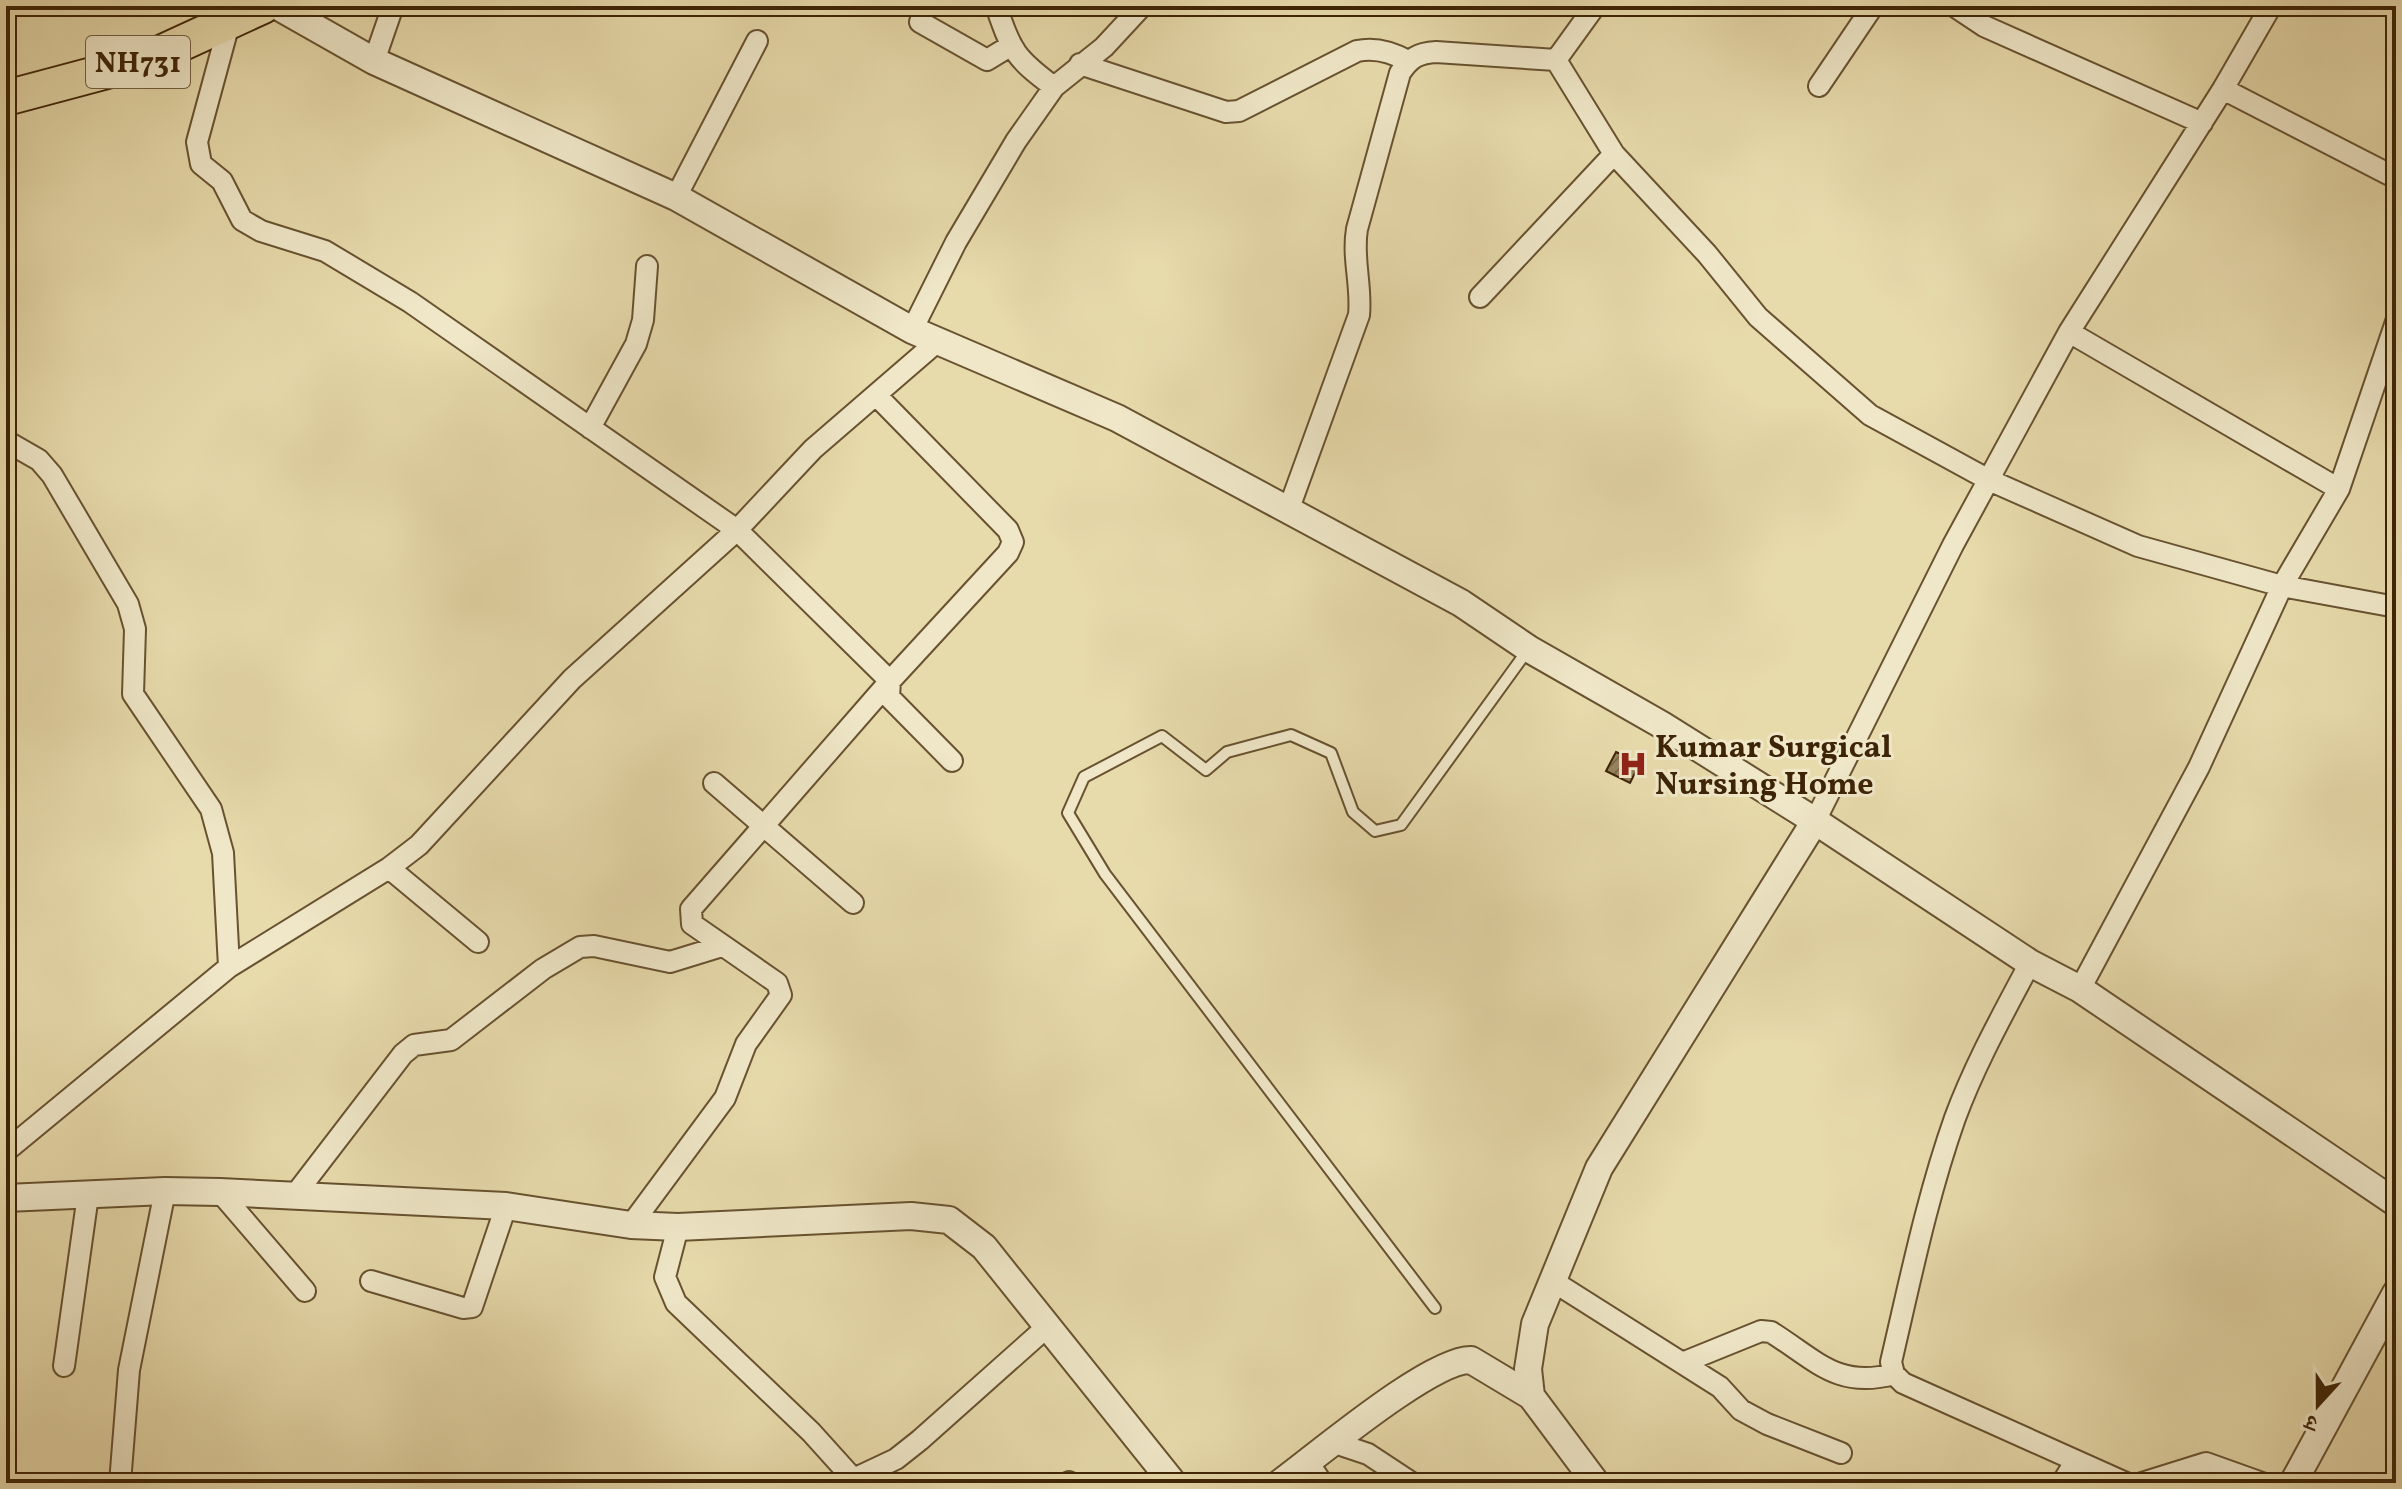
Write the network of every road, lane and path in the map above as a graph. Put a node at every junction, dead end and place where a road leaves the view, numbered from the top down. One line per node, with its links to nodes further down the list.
1 (263, 6): 10 (highway, NH731)
2 (277, 6): 15 (street)
3 (393, 6): 15 (street)
4 (996, 6): 13 (street)
5 (1142, 6): 17 (street)
6 (1595, 6): 14 (street)
7 (1873, 6): 18 (street)
8 (1954, 6): 22 (street)
9 (2271, 6): 20 (street)
10 (222, 15): 21 (highway, NH731); 33 (street)
11 (920, 22): 13 (street)
12 (757, 41): 25 (street)
13 (1010, 46): 19 (street)
14 (1556, 60): 16 (street); 23 (street)
15 (374, 61): 25 (street)
16 (1408, 61): 17 (street); 38 (street)
17 (1080, 64): 19 (street)
18 (1819, 86)
19 (1054, 87): 29 (street)
20 (2223, 89): 22 (street); 24 (street)
21 (6, 98)
22 (2202, 123): 30 (street)
23 (1614, 154): 27 (street); 36 (street)
24 (2396, 178)
25 (676, 197): 29 (street)
26 (647, 266): 33 (street)
27 (1480, 297)
28 (2396, 322): 37 (street)
29 (912, 330): 31 (street)
30 (2069, 332): 36 (street); 37 (street)
31 (938, 341): 32 (street); 38 (street)
32 (876, 395): 39 (street); 43 (street)
33 (590, 428): 39 (street)
34 (14, 445): 35 (street); 53 (street)
35 (6, 465)
36 (1989, 480): 40 (street); 46 (street)
37 (2339, 489): 40 (street)
38 (1288, 511): 42 (street)
39 (737, 530): 43 (street); 48 (street)
40 (2282, 586): 41 (street); 54 (street)
41 (2396, 607)
42 (1529, 649): 46 (street); 69 (lane)
43 (890, 681): 44 (street); 47 (street)
44 (952, 761)
45 (714, 783): 47 (street)
46 (1815, 821): 52 (street); 65 (street)
47 (763, 826): 49 (street); 51 (street)
48 (389, 868): 50 (street); 53 (street)
49 (853, 903)
50 (478, 942)
51 (722, 946): 59 (street); 63 (street)
52 (2030, 963): 54 (street); 73 (street)
53 (229, 967): 55 (street)
54 (2080, 989): 61 (street)
55 (6, 1151)
56 (165, 1191): 57 (street); 58 (street); 80 (street)
57 (220, 1192): 59 (street); 67 (street)
58 (88, 1195): 60 (street); 72 (street)
59 (294, 1196): 62 (street)
60 (6, 1198)
61 (2396, 1203)
62 (506, 1206): 63 (street); 66 (street)
63 (631, 1225): 64 (street)
64 (678, 1227): 70 (street); 79 (street)
65 (1551, 1280): 71 (street); 74 (street)
66 (371, 1281)
67 (305, 1291)
68 (2396, 1293): 89 (street)
69 (1435, 1308)
70 (1048, 1326): 79 (street); 81 (street)
71 (1682, 1363): 73 (street); 76 (street)
72 (64, 1366)
73 (1894, 1374): 77 (street)
74 (1531, 1396): 75 (street); 84 (street)
75 (1335, 1443): 78 (street); 83 (street)
76 (1841, 1453)
77 (2075, 1462): 85 (street); 86 (street)
78 (1315, 1473): 82 (street)
79 (852, 1482)
80 (120, 1483)
81 (1173, 1483)
82 (1280, 1483)
83 (1412, 1483)
84 (1596, 1483)
85 (2062, 1483)
86 (2126, 1483)
87 (2142, 1483): 88 (street)
88 (2262, 1483)
89 (2293, 1483)

